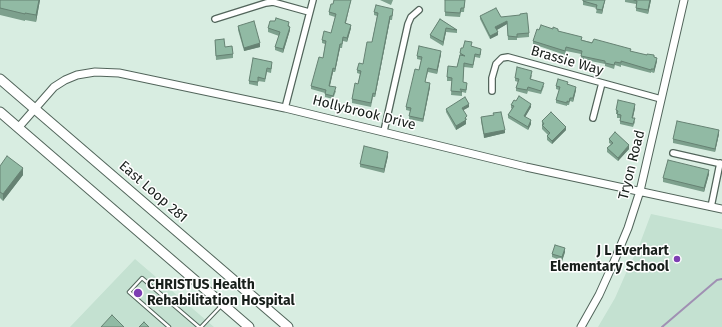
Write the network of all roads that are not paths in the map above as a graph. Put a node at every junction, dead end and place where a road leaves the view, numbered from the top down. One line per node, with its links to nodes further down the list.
1 (313, 0): 4 (street)
2 (684, 0): 9 (street, Tryon Road)
3 (419, 10): 15 (street)
4 (309, 12): 5 (street); 11 (street)
5 (215, 19)
6 (0, 79): 10 (highway, East Loop 281)
7 (602, 83): 8 (street, Brassie Way); 9 (street, Brassie Way); 13 (street)
8 (492, 91)
9 (661, 100): 18 (street, Tryon Road)
10 (35, 108): 11 (street, Hollybrook Drive); 14 (street, Hollybrook Drive); 22 (highway, East Loop 281)
11 (284, 108): 15 (street, Hollybrook Drive)
12 (0, 112): 14 (highway)
13 (593, 118)
14 (18, 128): 21 (highway)
15 (384, 131): 18 (street, Hollybrook Drive)
16 (673, 153): 17 (street)
17 (721, 163): 19 (street)
18 (640, 191): 19 (street, Hollybrook Drive); 28 (street, Tryon Road)
19 (711, 207): 20 (street, Hollybrook Drive)
20 (722, 209)
21 (223, 304): 24 (lane); 25 (highway)
22 (270, 312): 26 (highway, East Loop 281); 27 (highway)
23 (169, 327): 24 (lane)
24 (200, 327)
25 (249, 327)
26 (288, 327)
27 (295, 327)
28 (581, 327)

